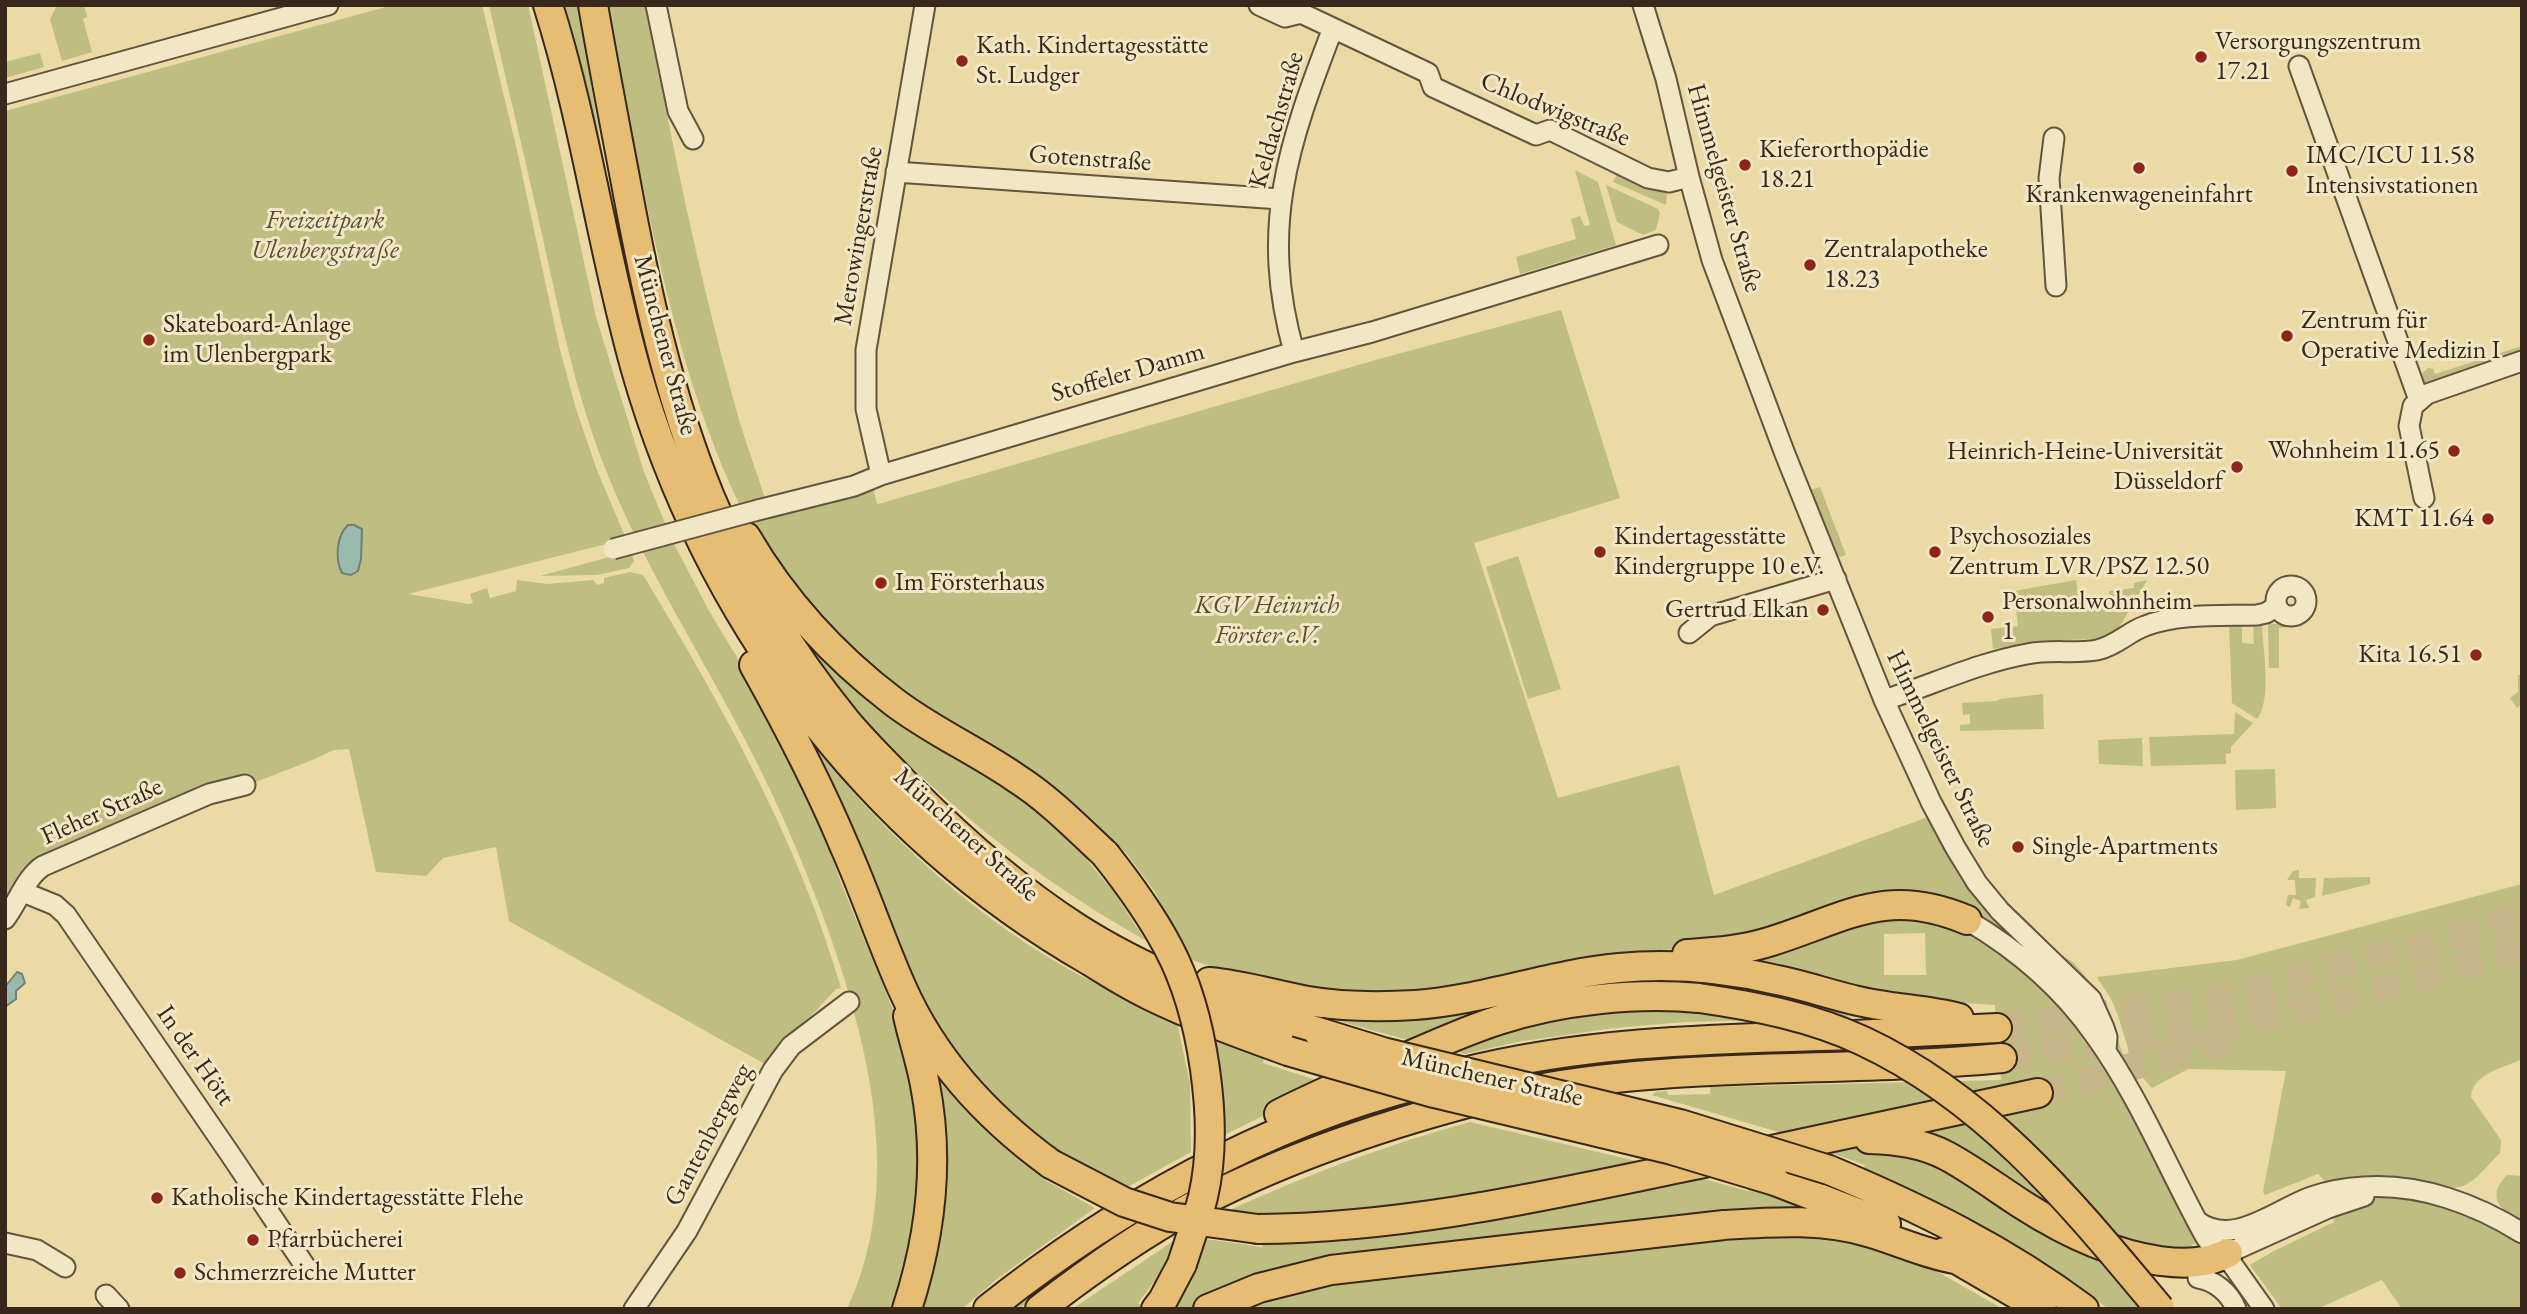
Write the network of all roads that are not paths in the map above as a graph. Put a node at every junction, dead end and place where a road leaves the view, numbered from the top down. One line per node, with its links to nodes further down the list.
1 (328, 5): 9 (street)
2 (548, 5): 29 (highway, Münchener Straße)
3 (593, 5): 23 (highway, Münchener Straße)
4 (656, 5): 14 (street)
5 (925, 5): 15 (street, Merowingerstraße)
6 (1259, 5): 8 (street, Chlodwigstraße)
7 (1643, 5): 16 (street, Himmelgeister Straße)
8 (1302, 9): 10 (street, Chlodwigstraße)
9 (269, 13): 12 (street)
10 (1333, 28): 16 (street, Chlodwigstraße); 17 (street, Keldachstraße)
11 (2299, 66): 22 (street)
12 (5, 94)
13 (2054, 138): 19 (street)
14 (693, 139)
15 (896, 172): 17 (street, Gotenstraße); 24 (street, Merowingerstraße)
16 (1689, 177): 27 (street, Himmelgeister Straße)
17 (1280, 199): 20 (street, Keldachstraße)
18 (1658, 245): 20 (street, Stoffeler Damm)
19 (2056, 286)
20 (1294, 352): 24 (street, Stoffeler Damm)
21 (2522, 361): 22 (street)
22 (2419, 400): 25 (street)
23 (702, 474): 37 (highway, Münchener Straße); 52 (highway, bridge)
24 (881, 475): 26 (street, Stoffeler Damm, bridge)
25 (2424, 498)
26 (613, 549)
27 (1836, 579): 30 (street); 31 (street, Himmelgeister Straße)
28 (2277, 606): 31 (street)
29 (738, 611): 38 (highway); 48 (highway, Münchener Straße, bridge)
30 (1689, 633)
31 (1884, 700): 40 (street, Himmelgeister Straße)
32 (245, 785): 33 (street, Fleher Straße)
33 (23, 892): 34 (street, Fleher Straße); 50 (street, In der Hött)
34 (5, 919)
35 (1967, 920): 36 (highway); 40 (street)
36 (1651, 965): 37 (highway); 44 (highway)
37 (1172, 979): 59 (highway, Münchener Straße, bridge)
38 (903, 990): 43 (highway, bridge); 54 (highway)
39 (849, 1002): 53 (street, Gantenbergweg)
40 (2106, 1051): 46 (street, Himmelgeister Straße)
41 (2002, 1058): 56 (highway)
42 (2038, 1093): 43 (highway)
43 (1839, 1137): 46 (highway)
44 (1228, 1155): 55 (highway); 60 (highway, bridge)
45 (2522, 1233): 46 (street)
46 (2233, 1241): 62 (street, Himmelgeister Straße)
47 (5, 1243): 49 (street)
48 (1960, 1260): 57 (highway); 58 (highway, Münchener Straße)
49 (65, 1268)
50 (307, 1269)
51 (2198, 1278): 61 (street)
52 (1160, 1305)
53 (634, 1309)
54 (907, 1309)
55 (989, 1309)
56 (1040, 1309)
57 (1208, 1309)
58 (2042, 1309)
59 (2084, 1309)
60 (2160, 1309)
61 (2236, 1309)
62 (2264, 1309)

